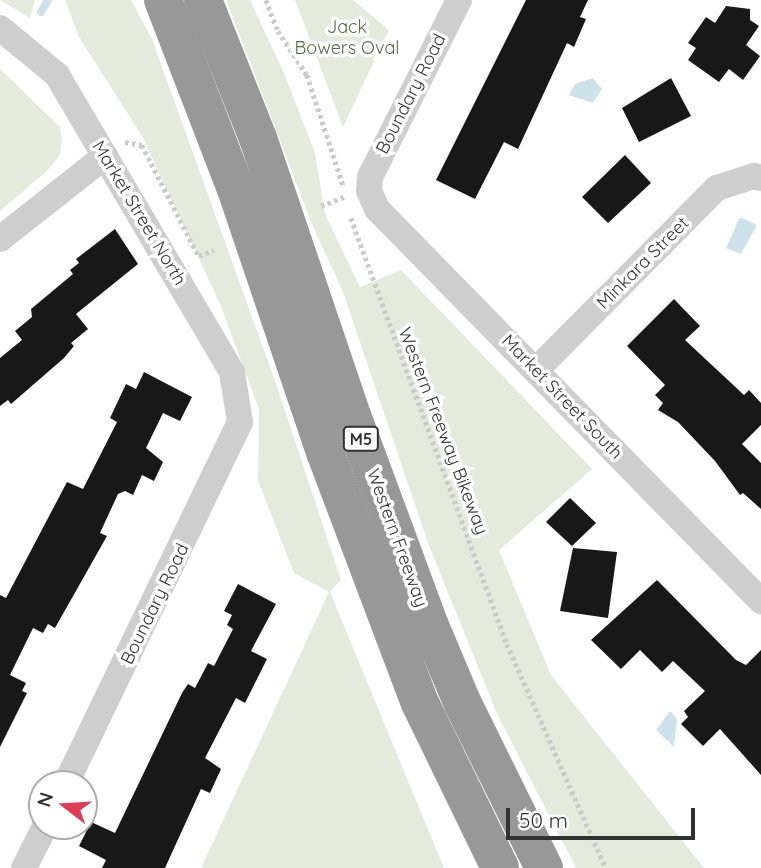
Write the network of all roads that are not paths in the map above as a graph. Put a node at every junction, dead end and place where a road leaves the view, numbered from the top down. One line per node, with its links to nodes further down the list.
1 (163, 0): 15 (highway, M5)
2 (203, 0): 16 (highway, Western Freeway / M5)
3 (459, 0): 7 (street, Boundary Road)
4 (0, 28): 5 (street, Market Street North)
5 (103, 153): 8 (street); 10 (street, Market Street North)
6 (761, 178): 9 (street, Minkara Street)
7 (357, 193): 9 (street, Market Street South)
8 (0, 239)
9 (536, 370): 11 (street, Market Street South)
10 (240, 422): 12 (street, Boundary Road)
11 (761, 601)
12 (73, 770)
13 (38, 840): 14 (street)
14 (24, 868)
15 (500, 868)
16 (544, 868)

